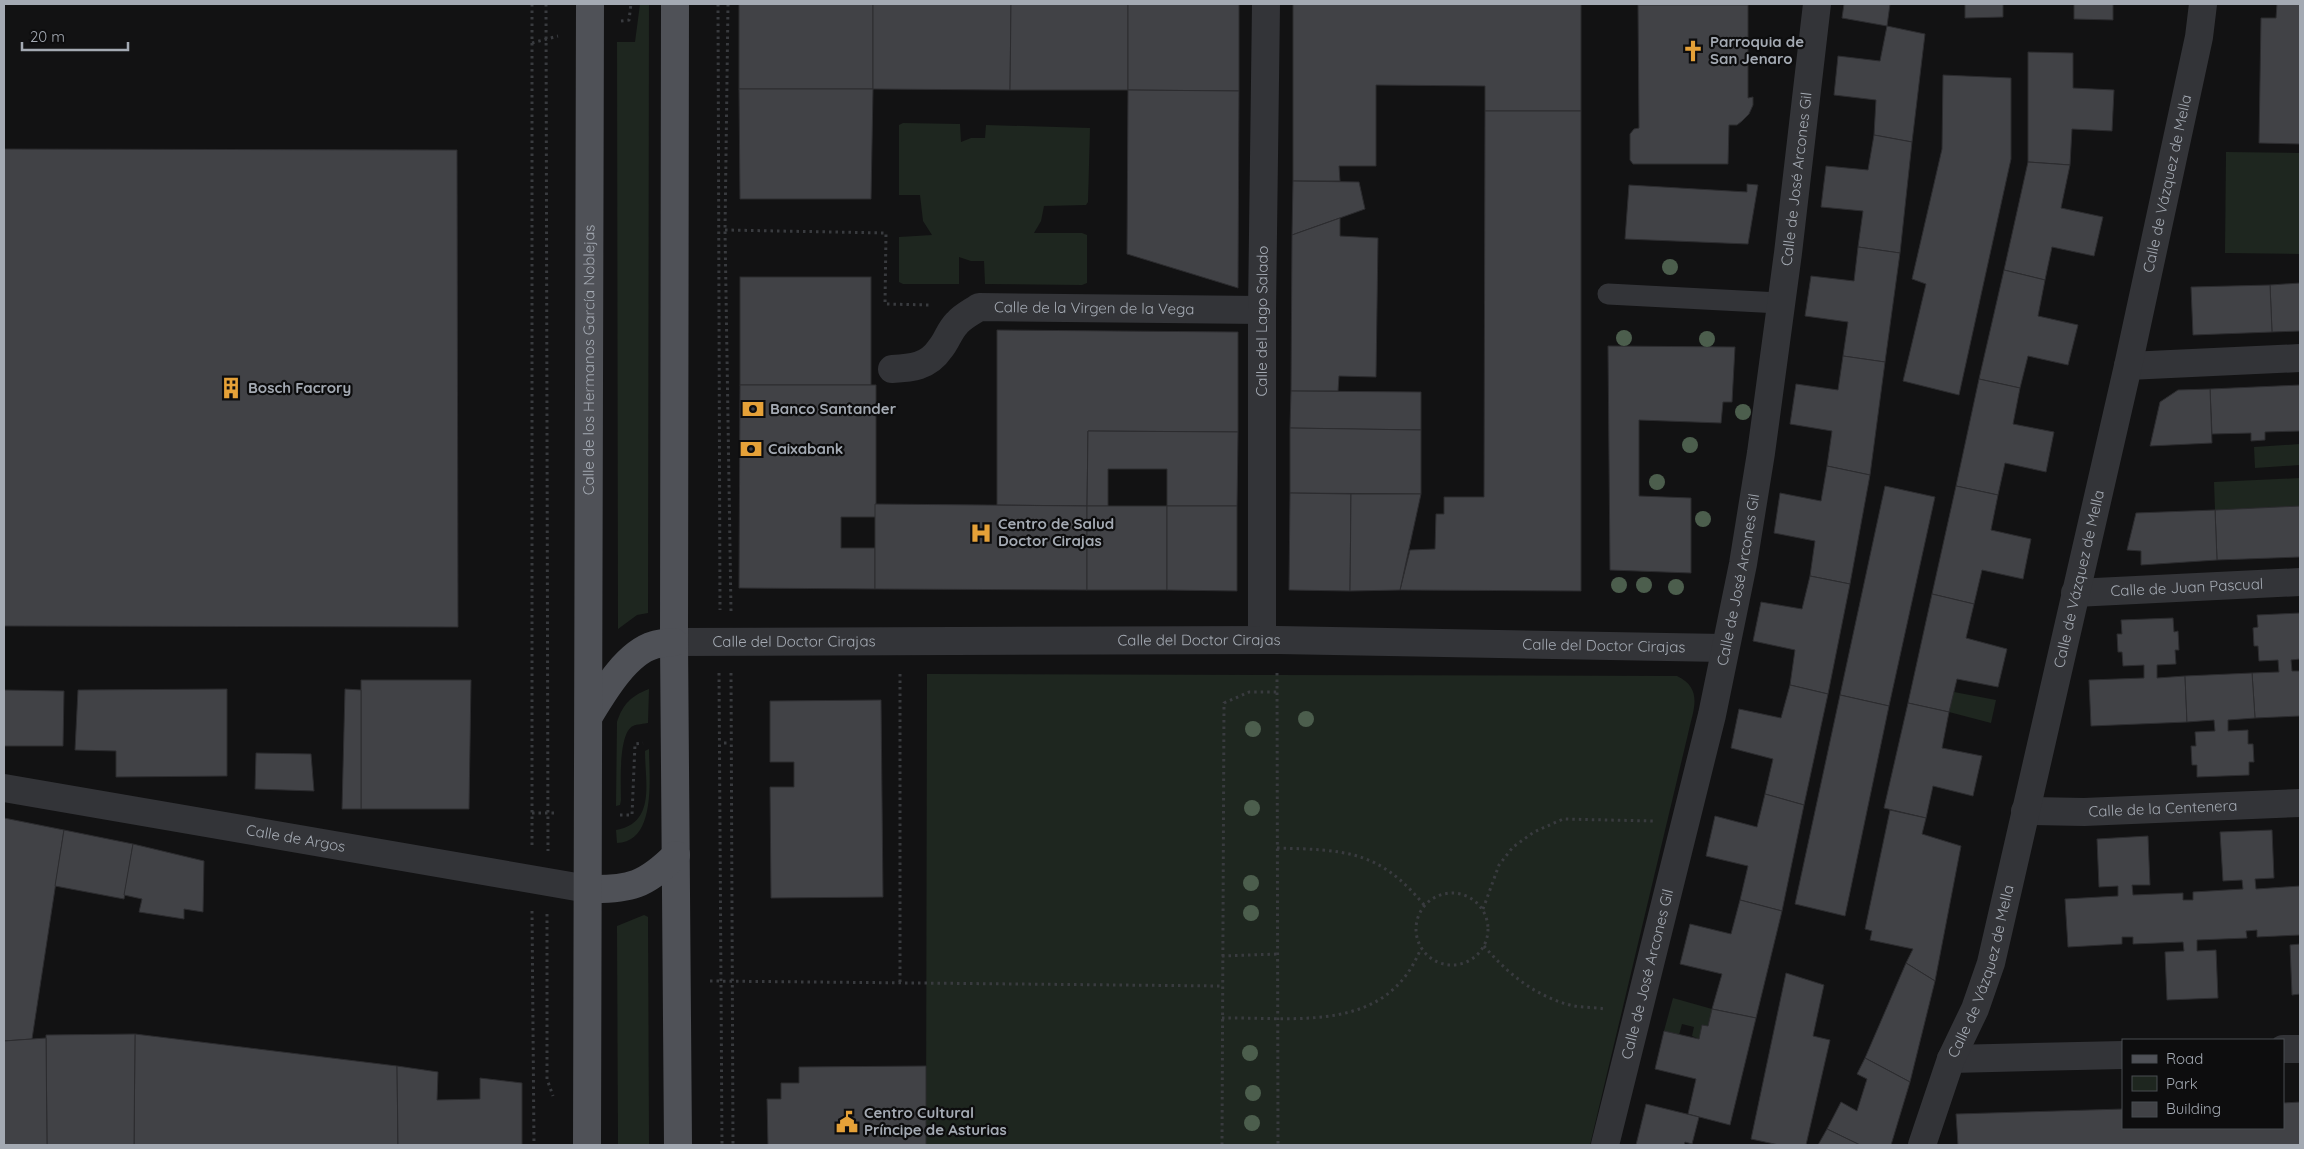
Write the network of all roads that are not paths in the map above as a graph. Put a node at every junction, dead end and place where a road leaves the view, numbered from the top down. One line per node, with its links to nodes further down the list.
1 (590, 4): 17 (main road, Calle de los Hermanos García Noblejas)
2 (675, 4): 15 (main road)
3 (1266, 4): 8 (street, Calle del Lago Salado)
4 (1817, 4): 7 (street, Calle de José Arcones Gil)
5 (2203, 4): 10 (street, Calle de Vázquez de Mella)
6 (1608, 294): 7 (lane)
7 (1780, 303): 16 (street, Calle de José Arcones Gil)
8 (1262, 310): 11 (street, Calle de la Virgen de la Vega); 14 (street, Calle del Lago Salado)
9 (2300, 358): 10 (street)
10 (2128, 366): 13 (street, Calle de Vázquez de Mella)
11 (892, 369)
12 (2300, 582): 13 (street, Calle de Juan Pascual)
13 (2075, 594): 20 (street, Calle de Vázquez de Mella)
14 (1270, 640): 15 (street, Calle del Doctor Cirajas); 16 (street, Calle del Doctor Cirajas)
15 (674, 642): 17 (main road, Calle de los Hermanos García Noblejas); 21 (main road)
16 (1724, 648): 29 (street, Calle de José Arcones Gil)
17 (589, 717): 22 (main road, Calle de los Hermanos García Noblejas)
18 (4, 788): 22 (street, Calle de Argos)
19 (2300, 803): 20 (street, Calle de la Centenera)
20 (2025, 811): 26 (street, Calle de Vázquez de Mella)
21 (676, 855): 22 (main road); 28 (main road)
22 (588, 889): 27 (main road, Calle de los Hermanos García Noblejas)
23 (2300, 1049): 24 (street)
24 (2284, 1050)
25 (2122, 1055): 26 (street)
26 (1951, 1059): 30 (street, Calle de Vázquez de Mella)
27 (587, 1145)
28 (678, 1145)
29 (1605, 1145)
30 (1922, 1145)

